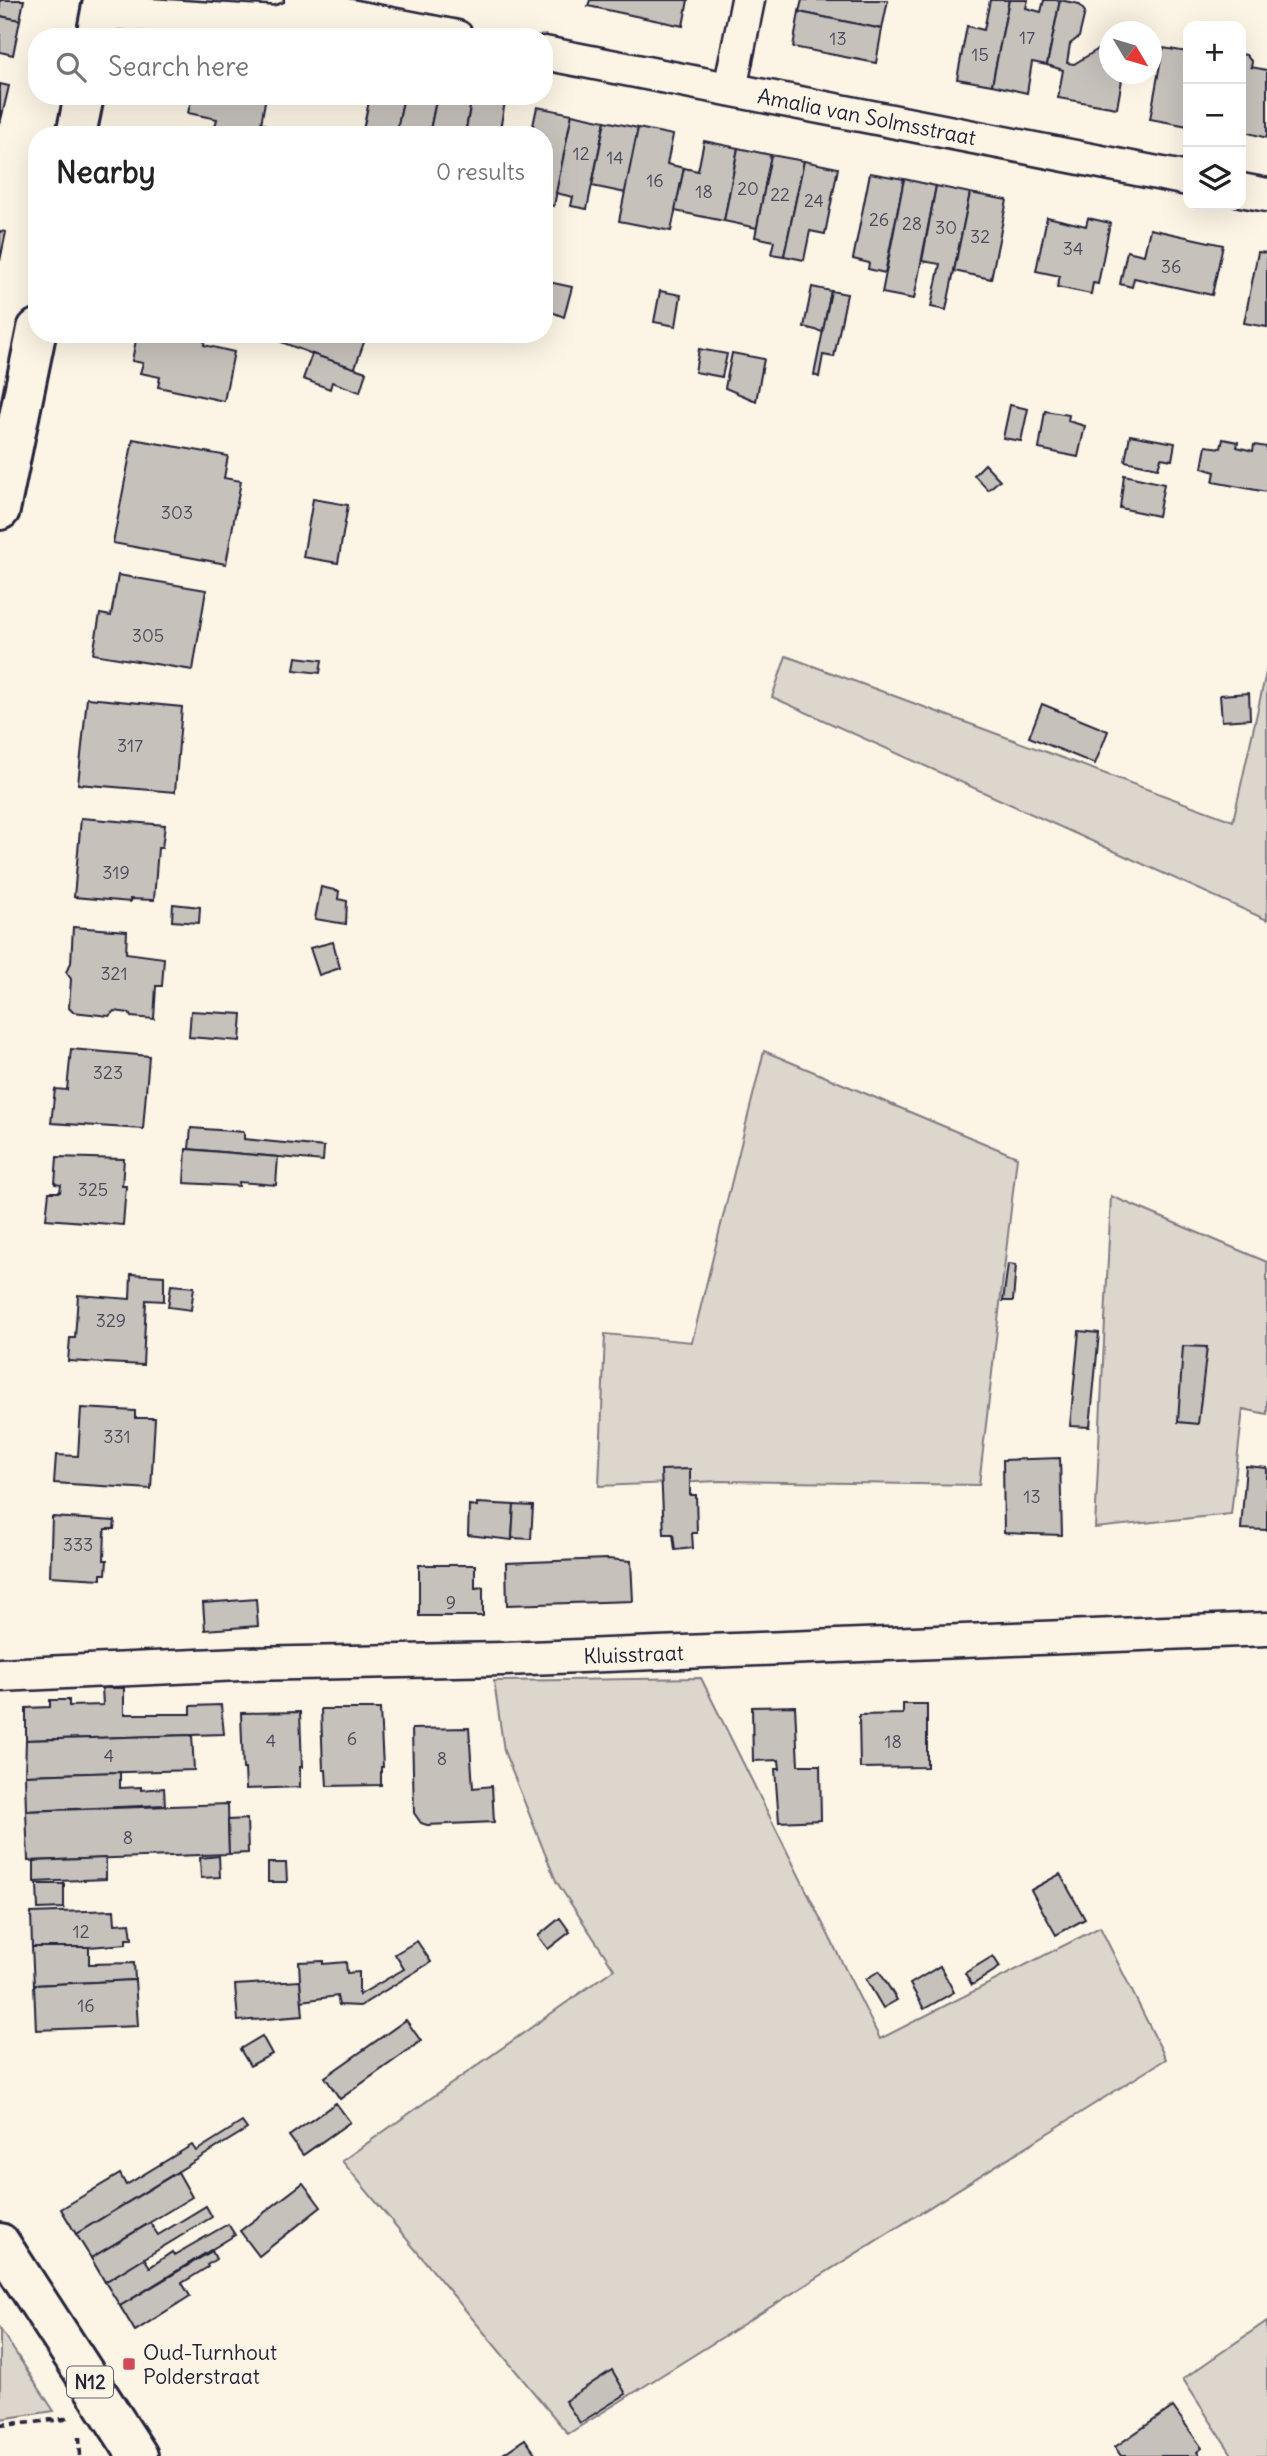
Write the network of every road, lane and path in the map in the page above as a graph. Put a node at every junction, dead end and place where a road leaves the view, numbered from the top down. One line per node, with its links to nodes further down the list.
1 (748, 0): 6 (street)
2 (308, 5): 3 (street); 4 (street)
3 (100, 16)
4 (415, 28)
5 (553, 55): 6 (street, Amalia van Solmsstraat)
6 (730, 89): 9 (street, Amalia van Solmsstraat)
7 (82, 105): 8 (main road)
8 (78, 126)
9 (1183, 178)
10 (1246, 191): 11 (street)
11 (1267, 195)
12 (34, 343): 13 (main road)
13 (0, 510)
14 (1267, 1629): 15 (street, Kluisstraat)
15 (0, 1675)
16 (0, 2243): 19 (main road, N12)
17 (0, 2425): 18 (path)
18 (80, 2456)
19 (138, 2456)

